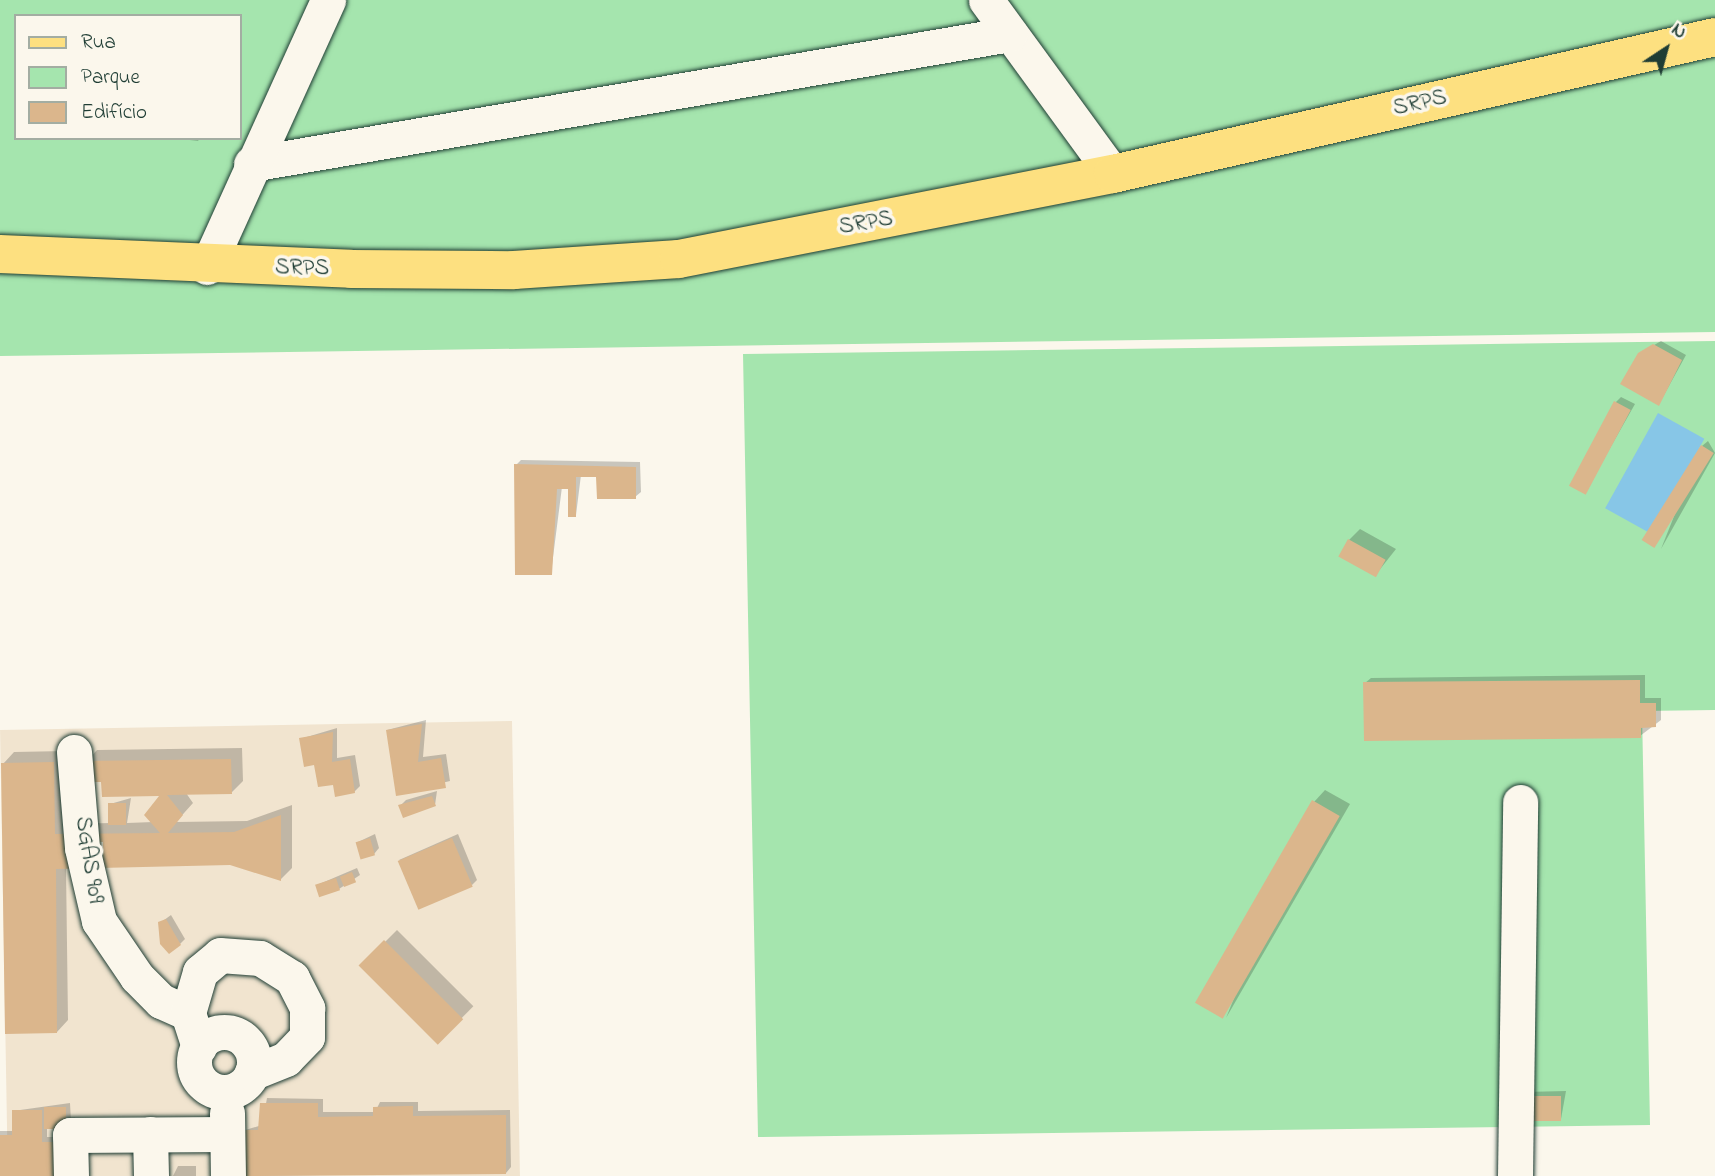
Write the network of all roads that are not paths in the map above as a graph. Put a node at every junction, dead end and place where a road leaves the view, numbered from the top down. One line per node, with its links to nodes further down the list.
1 (327, 0): 5 (lane)
2 (986, 0): 3 (lane)
3 (1010, 33): 5 (lane); 6 (lane)
4 (1715, 37): 6 (main road, SRPS)
5 (251, 164): 8 (lane)
6 (1113, 174): 8 (main road, SRPS)
7 (0, 254): 8 (main road, SRPS)
8 (207, 267)
9 (74, 752): 11 (lane, SGAS 909)
10 (1520, 802): 19 (lane)
11 (188, 1013): 12 (lane); 13 (lane)
12 (198, 1047): 13 (lane); 13 (lane)
13 (240, 1082): 15 (lane)
14 (150, 1134): 15 (lane); 16 (lane); 17 (lane)
15 (227, 1134): 18 (lane)
16 (71, 1176)
17 (151, 1176)
18 (228, 1176)
19 (1515, 1176)

